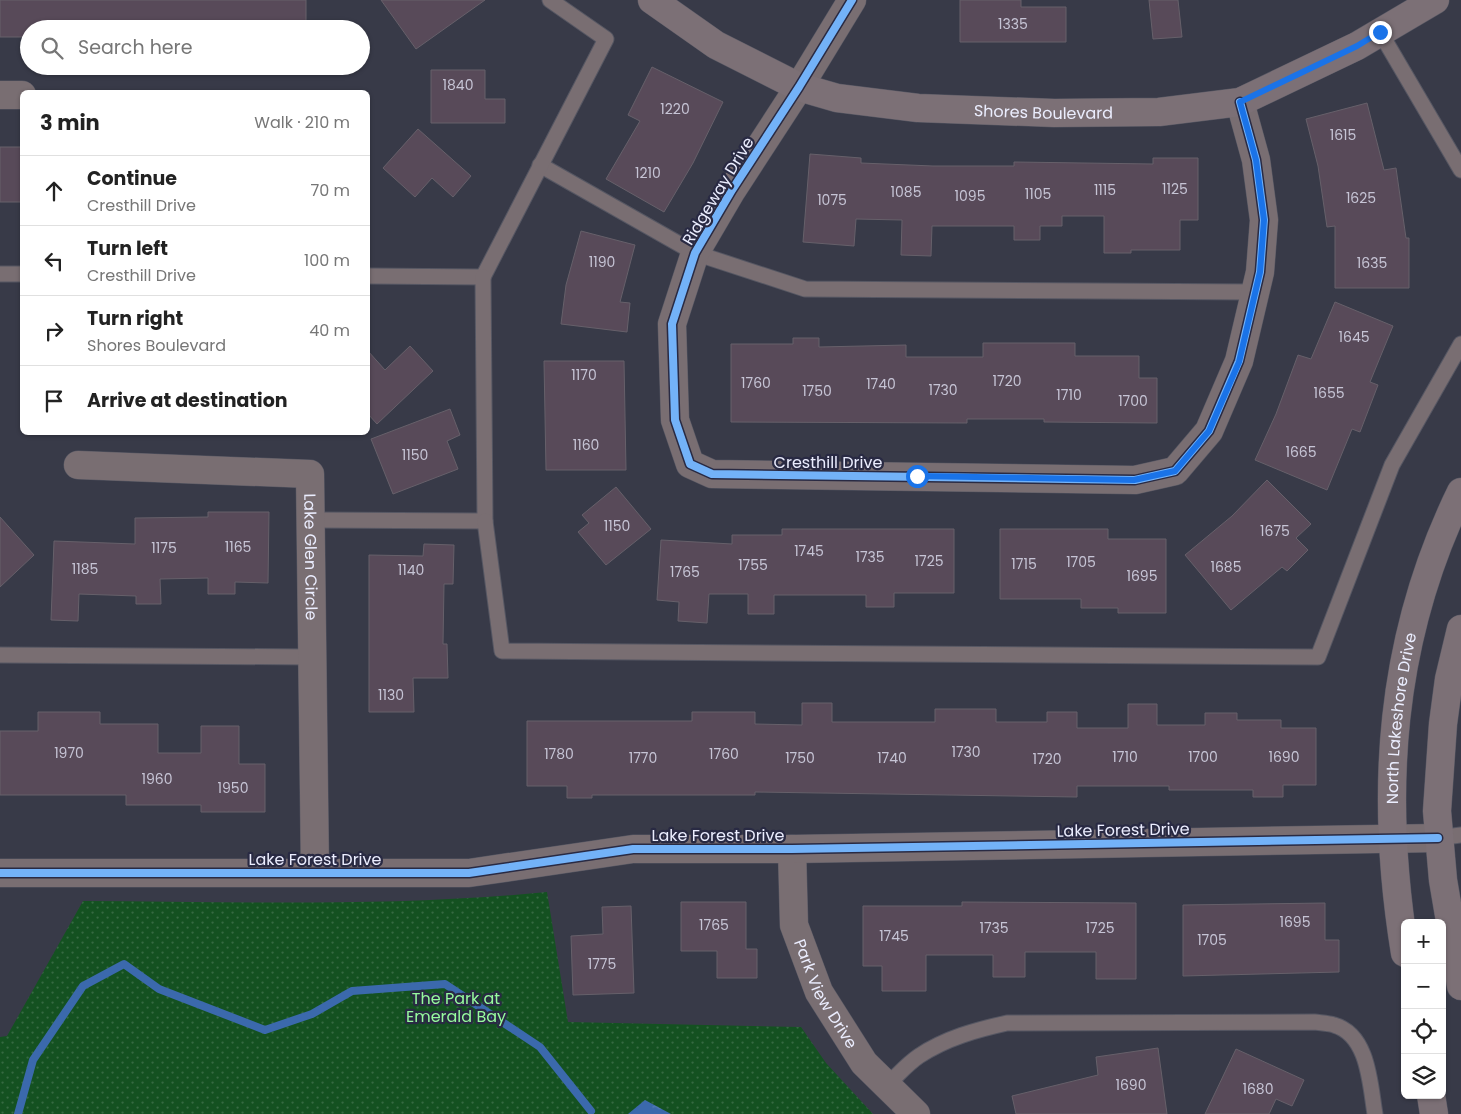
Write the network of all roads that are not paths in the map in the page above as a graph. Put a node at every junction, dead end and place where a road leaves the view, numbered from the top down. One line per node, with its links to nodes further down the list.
1 (550, 0): 10 (lane)
2 (652, 0): 6 (main road, Shores Boulevard)
3 (852, 0): 6 (street, Ridgeway Drive)
4 (1435, 0): 5 (main road, Shores Boulevard)
5 (1380, 32): 9 (main road, Shores Boulevard); 11 (lane)
6 (799, 88): 9 (main road, Shores Boulevard); 12 (street, Ridgeway Drive)
7 (0, 94): 8 (street)
8 (20, 95)
9 (1240, 102): 17 (street, Cresthill Drive)
10 (540, 165): 12 (lane); 16 (lane)
11 (1461, 170)
12 (695, 253): 17 (lane); 19 (street, Ridgeway Drive)
13 (0, 274): 14 (lane)
14 (20, 274)
15 (370, 276): 16 (lane)
16 (483, 277): 23 (lane)
17 (1255, 292): 19 (street, Cresthill Drive)
18 (1461, 344): 23 (lane)
19 (690, 464)
20 (78, 465): 22 (street, Lake Glen Circle)
21 (1461, 492): 28 (main road, North Lakeshore Drive)
22 (312, 520): 23 (lane); 26 (street, Lake Glen Circle)
23 (485, 522)
24 (1461, 629): 27 (main road)
25 (0, 655): 26 (lane)
26 (313, 657): 30 (street, Lake Glen Circle)
27 (1450, 837): 28 (street, Lake Forest Drive); 33 (main road)
28 (1391, 840): 29 (street, Lake Forest Drive); 32 (main road, North Lakeshore Drive)
29 (792, 849): 30 (street, Lake Forest Drive); 34 (street, Park View Drive)
30 (315, 872): 31 (street, Lake Forest Drive)
31 (0, 873)
32 (1401, 921)
33 (1461, 986)
34 (887, 1085): 36 (street, Park View Drive); 37 (lane)
35 (1432, 1099): 38 (main road)
36 (916, 1114)
37 (1375, 1114)
38 (1434, 1114)

